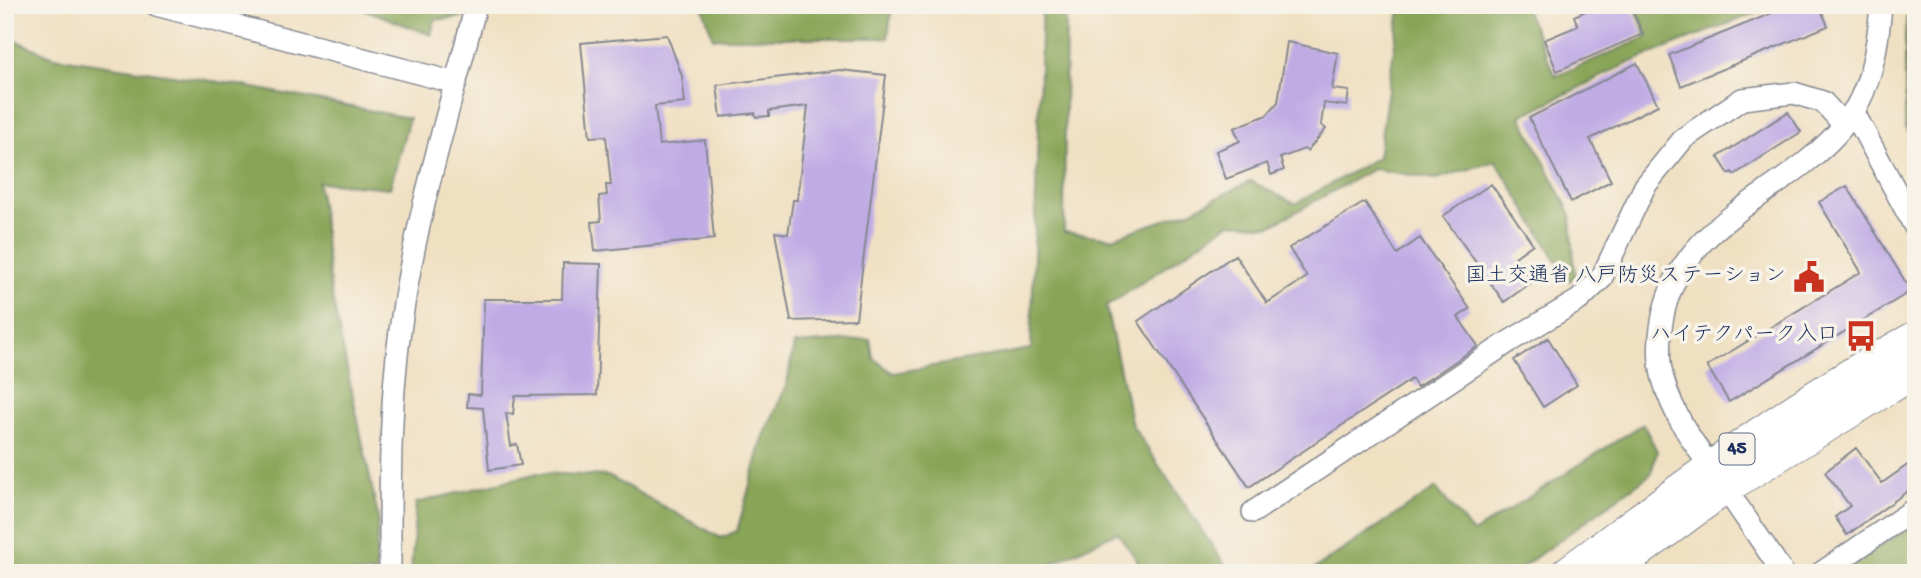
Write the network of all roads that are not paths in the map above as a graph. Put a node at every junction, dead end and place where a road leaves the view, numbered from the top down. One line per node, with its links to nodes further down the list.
1 (156, 5): 4 (street)
2 (475, 5): 4 (street)
3 (1881, 5): 5 (street)
4 (456, 83): 12 (street)
5 (1849, 118): 6 (street); 9 (street); 11 (street)
6 (1916, 229)
7 (1916, 337): 9 (highway, 45)
8 (1916, 371): 9 (highway, 45)
9 (1718, 477): 13 (highway, 45); 14 (highway, 45); 15 (street)
10 (1916, 508): 16 (street)
11 (1254, 512)
12 (390, 573)
13 (1567, 573)
14 (1610, 573)
15 (1783, 573)
16 (1821, 573)

